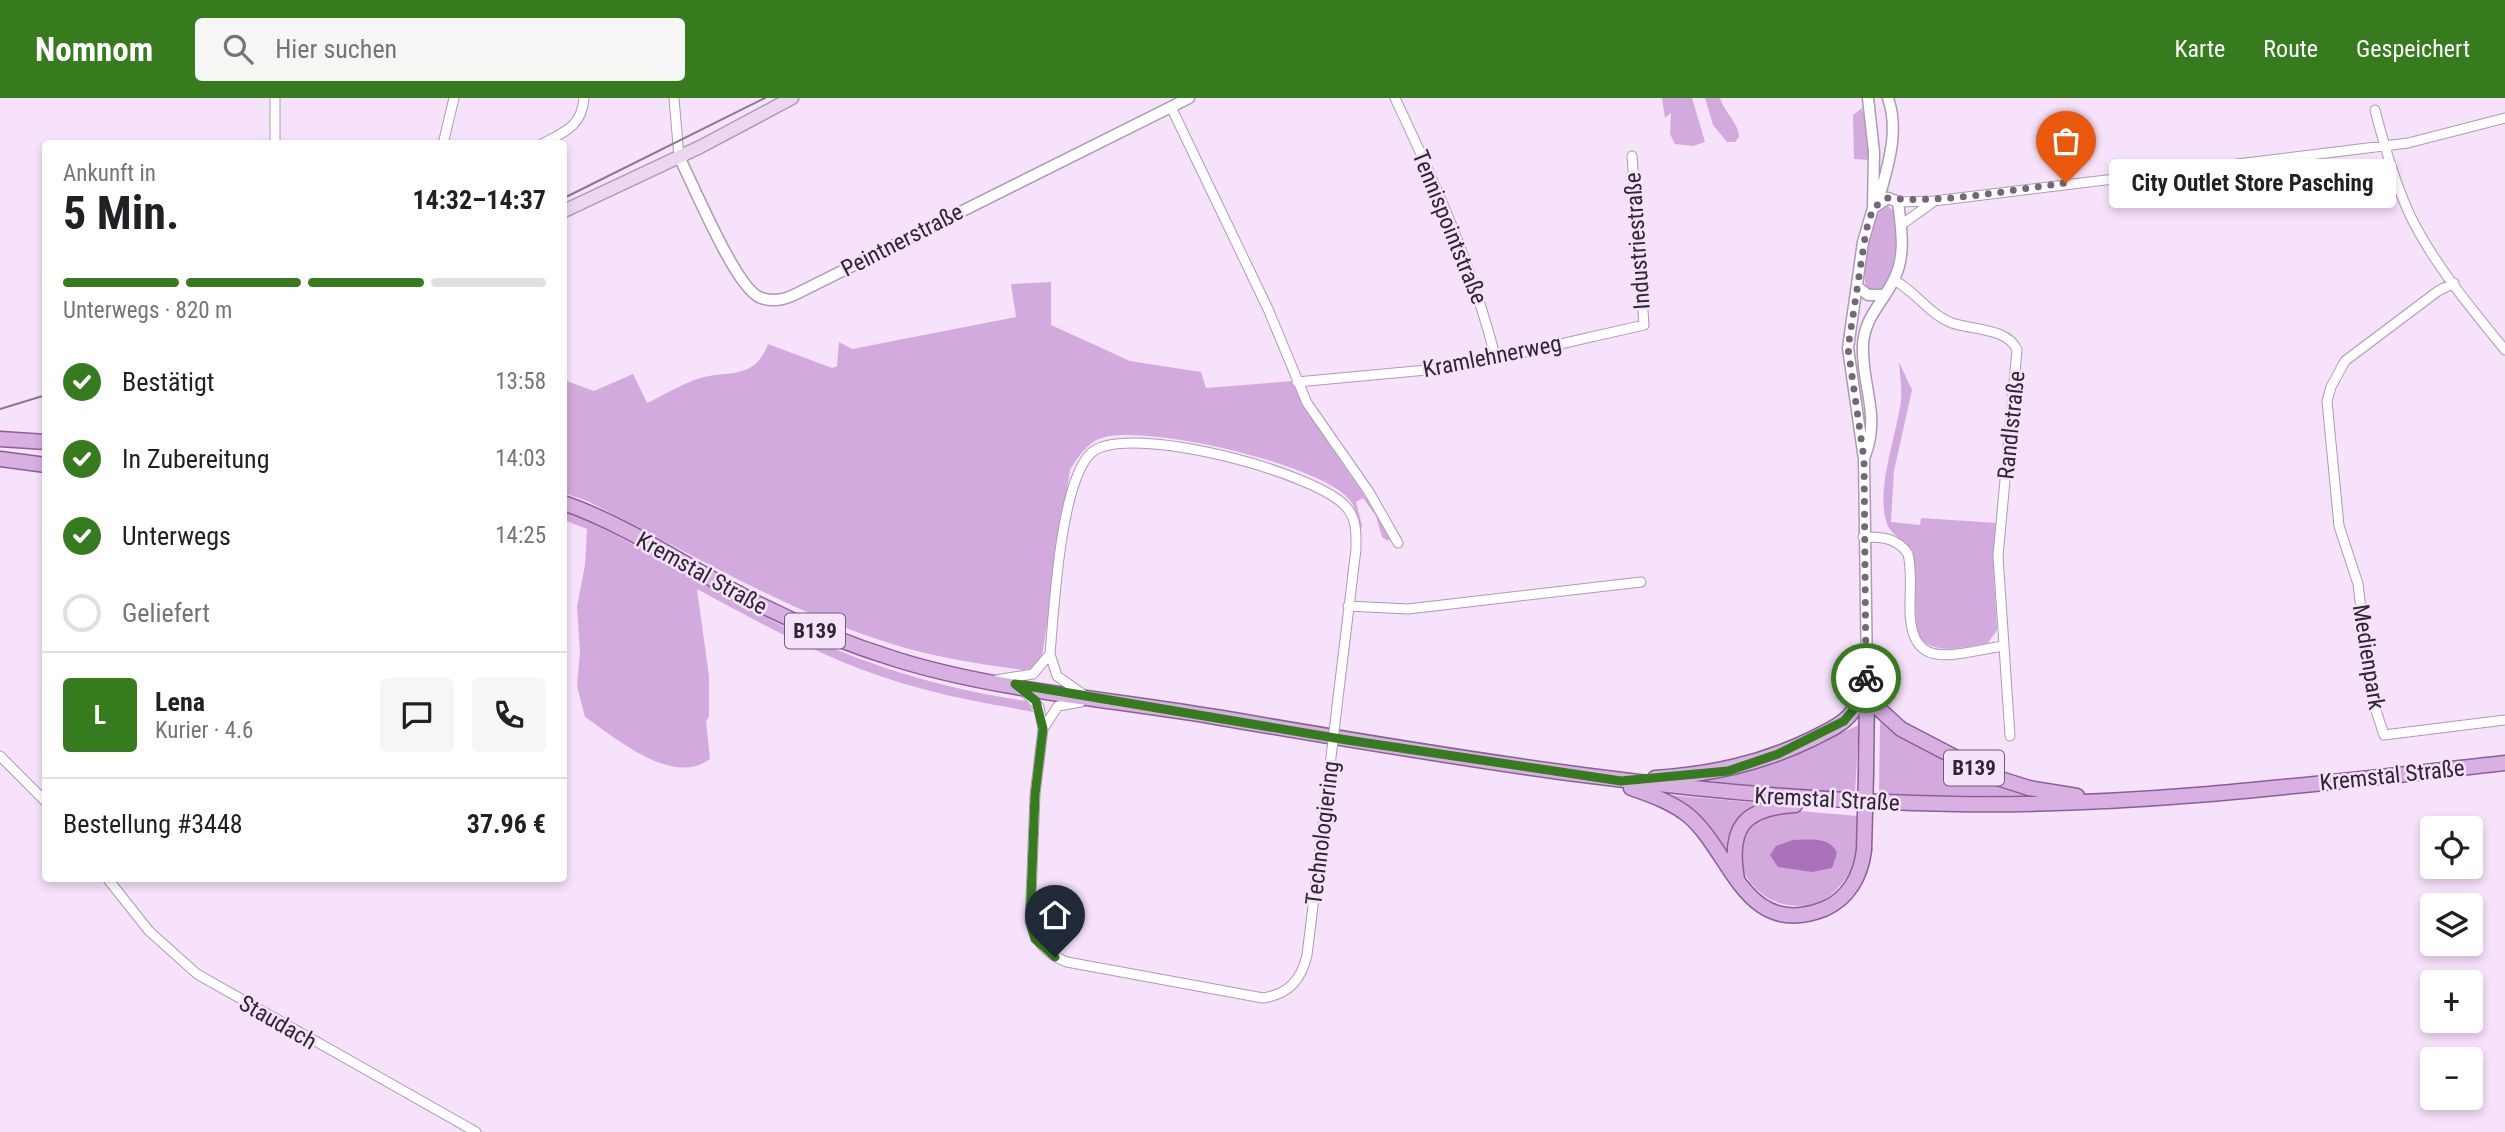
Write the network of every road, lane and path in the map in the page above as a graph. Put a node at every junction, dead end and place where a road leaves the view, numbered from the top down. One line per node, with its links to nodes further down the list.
1 (275, 98): 13 (street)
2 (454, 98): 14 (street)
3 (584, 98): 15 (street)
4 (674, 98): 18 (street)
5 (792, 98): 18 (main road)
6 (1189, 98): 10 (street, Peintnerstraße)
7 (1395, 98): 31 (street, Tennispointstraße)
8 (1868, 98): 22 (street)
9 (1888, 98): 19 (street)
10 (1171, 107): 18 (street, Peintnerstraße); 32 (street)
11 (2375, 110): 16 (street)
12 (2505, 118): 16 (street)
13 (275, 140)
14 (444, 140)
15 (549, 140)
16 (2385, 145): 21 (street); 26 (street)
17 (1632, 156): 29 (street, Industriestraße)
18 (679, 157): 23 (main road)
19 (1889, 173): 20 (street); 22 (street)
20 (1897, 200): 21 (street); 22 (street); 24 (street)
21 (1934, 201): 24 (street)
22 (1876, 205): 27 (street)
23 (567, 210)
24 (1900, 225): 25 (street)
25 (1894, 280): 28 (street); 43 (street, Randlstraße)
26 (2454, 283): 30 (street); 50 (street, Medienpark)
27 (1857, 286): 28 (street); 36 (street)
28 (1884, 295): 36 (street)
29 (1644, 325): 31 (street, Kramlehnerweg)
30 (2505, 350)
31 (1496, 359): 32 (street, Kramlehnerweg)
32 (1297, 382): 40 (street)
33 (0, 439): 34 (main road)
34 (42, 442)
35 (0, 459): 37 (main road)
36 (1864, 459): 39 (street)
37 (42, 464)
38 (567, 504): 46 (main road, Kremstal Straße / B139)
39 (1863, 537): 43 (street); 45 (street)
40 (1398, 542)
41 (1641, 582): 42 (street)
42 (1348, 606): 44 (street, Technologiering); 51 (street, Technologiering, bridge)
43 (2004, 646): 52 (street, Randlstraße)
44 (1050, 654): 46 (street); 48 (street)
45 (1867, 677): 57 (main road, B139); 59 (main road, B139); 61 (main road, B139, bridge)
46 (990, 680): 47 (main road, Kremstal Straße / B139)
47 (1015, 684): 48 (main road, Kremstal Straße / B139); 51 (street, Technologiering)
48 (1086, 696): 49 (main road, Kremstal Straße / B139)
49 (1105, 699): 51 (street); 57 (main road, Kremstal Straße / B139)
50 (2505, 720)
51 (1043, 729)
52 (2010, 736)
53 (2505, 753): 56 (main road)
54 (0, 757): 58 (street)
55 (2505, 766): 56 (main road, Kremstal Straße / B139)
56 (2399, 775): 59 (main road, Kremstal Straße / B139)
57 (1614, 780): 60 (main road, Kremstal Straße / B139); 61 (main road, B139)
58 (42, 797)
59 (2117, 801): 60 (main road, Kremstal Straße / B139)
60 (1853, 802): 61 (main road, B139)
61 (1737, 880)
62 (110, 882): 63 (street, Staudach)
63 (476, 1132)

